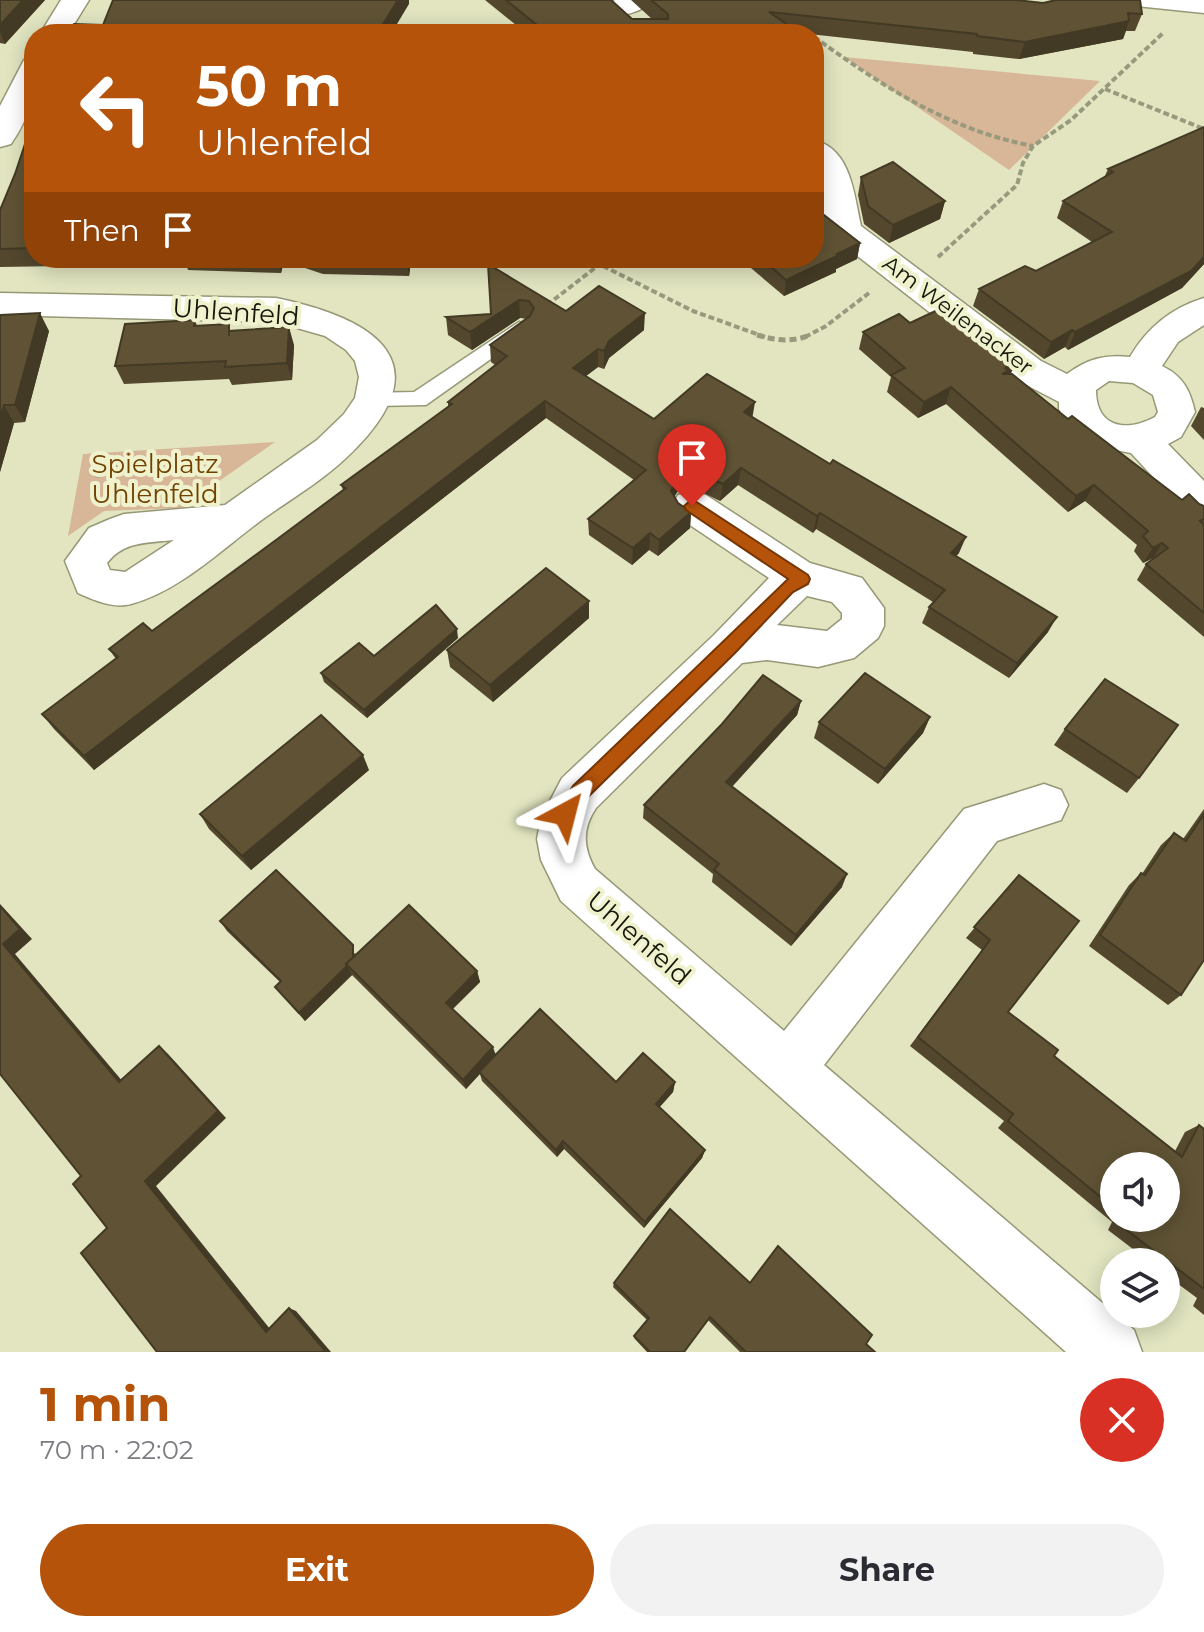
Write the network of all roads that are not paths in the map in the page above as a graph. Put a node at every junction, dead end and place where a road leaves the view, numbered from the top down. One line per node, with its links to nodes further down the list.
1 (75, 0): 4 (street)
2 (1146, 0): 3 (street)
3 (1198, 5)
4 (60, 24)
5 (0, 71): 6 (street)
6 (24, 81)
7 (24, 94): 8 (street)
8 (0, 138)
9 (824, 160): 11 (street)
10 (824, 213): 11 (street, Am Weilenacker)
11 (845, 229): 16 (street, Am Weilenacker)
12 (0, 304): 17 (street, Uhlenfeld)
13 (1204, 310): 15 (street)
14 (522, 327): 17 (lane)
15 (1141, 372): 16 (street); 18 (street)
16 (1075, 394): 18 (street)
17 (375, 398): 21 (street)
18 (1143, 441): 20 (street)
19 (692, 506): 22 (street)
20 (1204, 506)
21 (234, 519)
22 (802, 579): 23 (street, Uhlenfeld); 23 (street)
23 (729, 648): 25 (street, Uhlenfeld)
24 (1044, 805): 25 (street)
25 (788, 1069): 26 (street, Uhlenfeld)
26 (1112, 1352)

